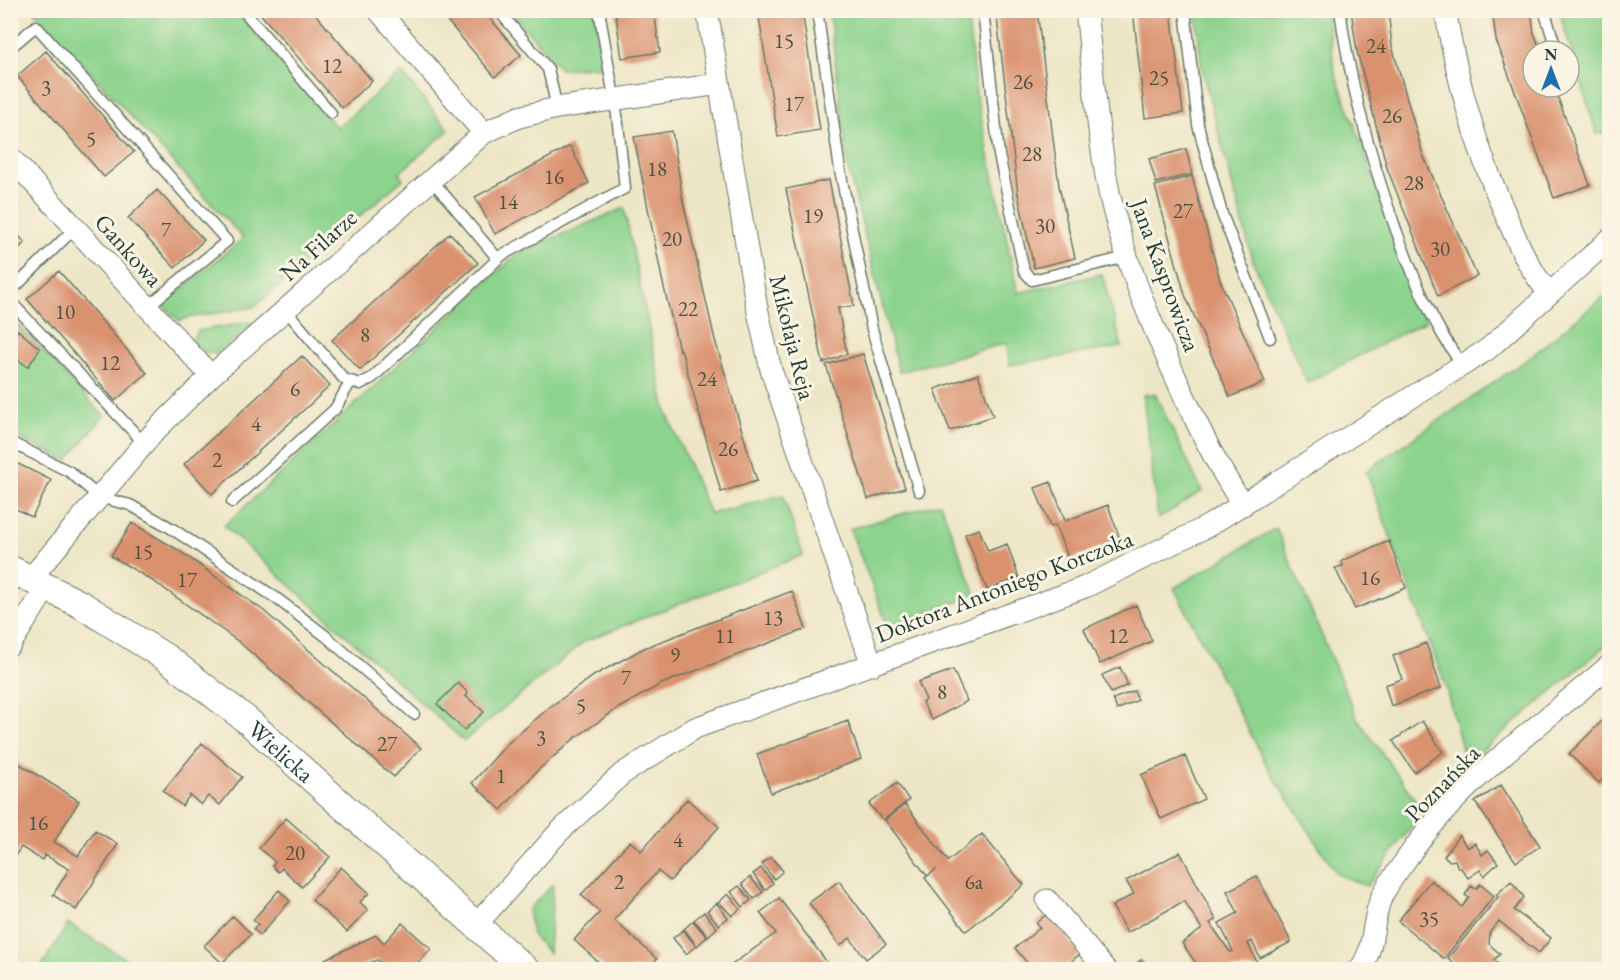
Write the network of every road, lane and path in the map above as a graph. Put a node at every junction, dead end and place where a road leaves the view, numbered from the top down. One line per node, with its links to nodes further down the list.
1 (243, 10): 18 (lane)
2 (378, 10): 19 (street)
3 (498, 10): 17 (lane)
4 (599, 10): 16 (lane)
5 (707, 10): 15 (street, Mikołaja Reja)
6 (817, 10): 37 (lane)
7 (982, 10): 24 (lane)
8 (1086, 10): 24 (street, Jana Kasprowicza)
9 (1185, 10): 31 (lane)
10 (1340, 10): 32 (lane)
11 (1445, 10): 27 (street)
12 (1544, 10): 13 (lane)
13 (1553, 39)
14 (10, 48): 29 (lane)
15 (719, 84): 16 (street, Na Filarze); 43 (street, Mikołaja Reja)
16 (614, 100): 17 (street, Na Filarze); 25 (lane)
17 (557, 108): 19 (street, Na Filarze)
18 (331, 113)
19 (484, 133): 21 (street, Na Filarze)
20 (10, 157): 22 (street, Gankowa)
21 (431, 179): 25 (lane); 30 (street, Na Filarze)
22 (75, 228): 26 (lane); 29 (street, Gankowa)
23 (1610, 239): 27 (street, Doktora Antoniego Korczoka)
24 (1127, 257): 40 (street, Jana Kasprowicza)
25 (498, 259): 34 (lane)
26 (10, 292)
27 (1549, 293): 32 (street, Doktora Antoniego Korczoka)
28 (10, 301): 36 (lane)
29 (147, 307): 33 (street, Gankowa)
30 (285, 309): 33 (street, Na Filarze); 34 (lane)
31 (1270, 338)
32 (1462, 365): 40 (street, Doktora Antoniego Korczoka)
33 (211, 376): 36 (street, Na Filarze)
34 (351, 381): 39 (lane)
35 (10, 442): 38 (lane)
36 (145, 444): 38 (street, Na Filarze)
37 (919, 491)
38 (99, 497): 41 (street, Na Filarze); 45 (lane)
39 (232, 502)
40 (1243, 505): 43 (street, Doktora Antoniego Korczoka)
41 (29, 578): 42 (street, Na Filarze); 47 (street, Wielicka)
42 (10, 645)
43 (872, 665): 47 (street, Doktora Antoniego Korczoka)
44 (1610, 665): 50 (street, Poznańska)
45 (414, 714)
46 (1047, 900): 49 (street)
47 (476, 926): 48 (street, Wielicka)
48 (526, 969)
49 (1107, 969)
50 (1362, 969)

